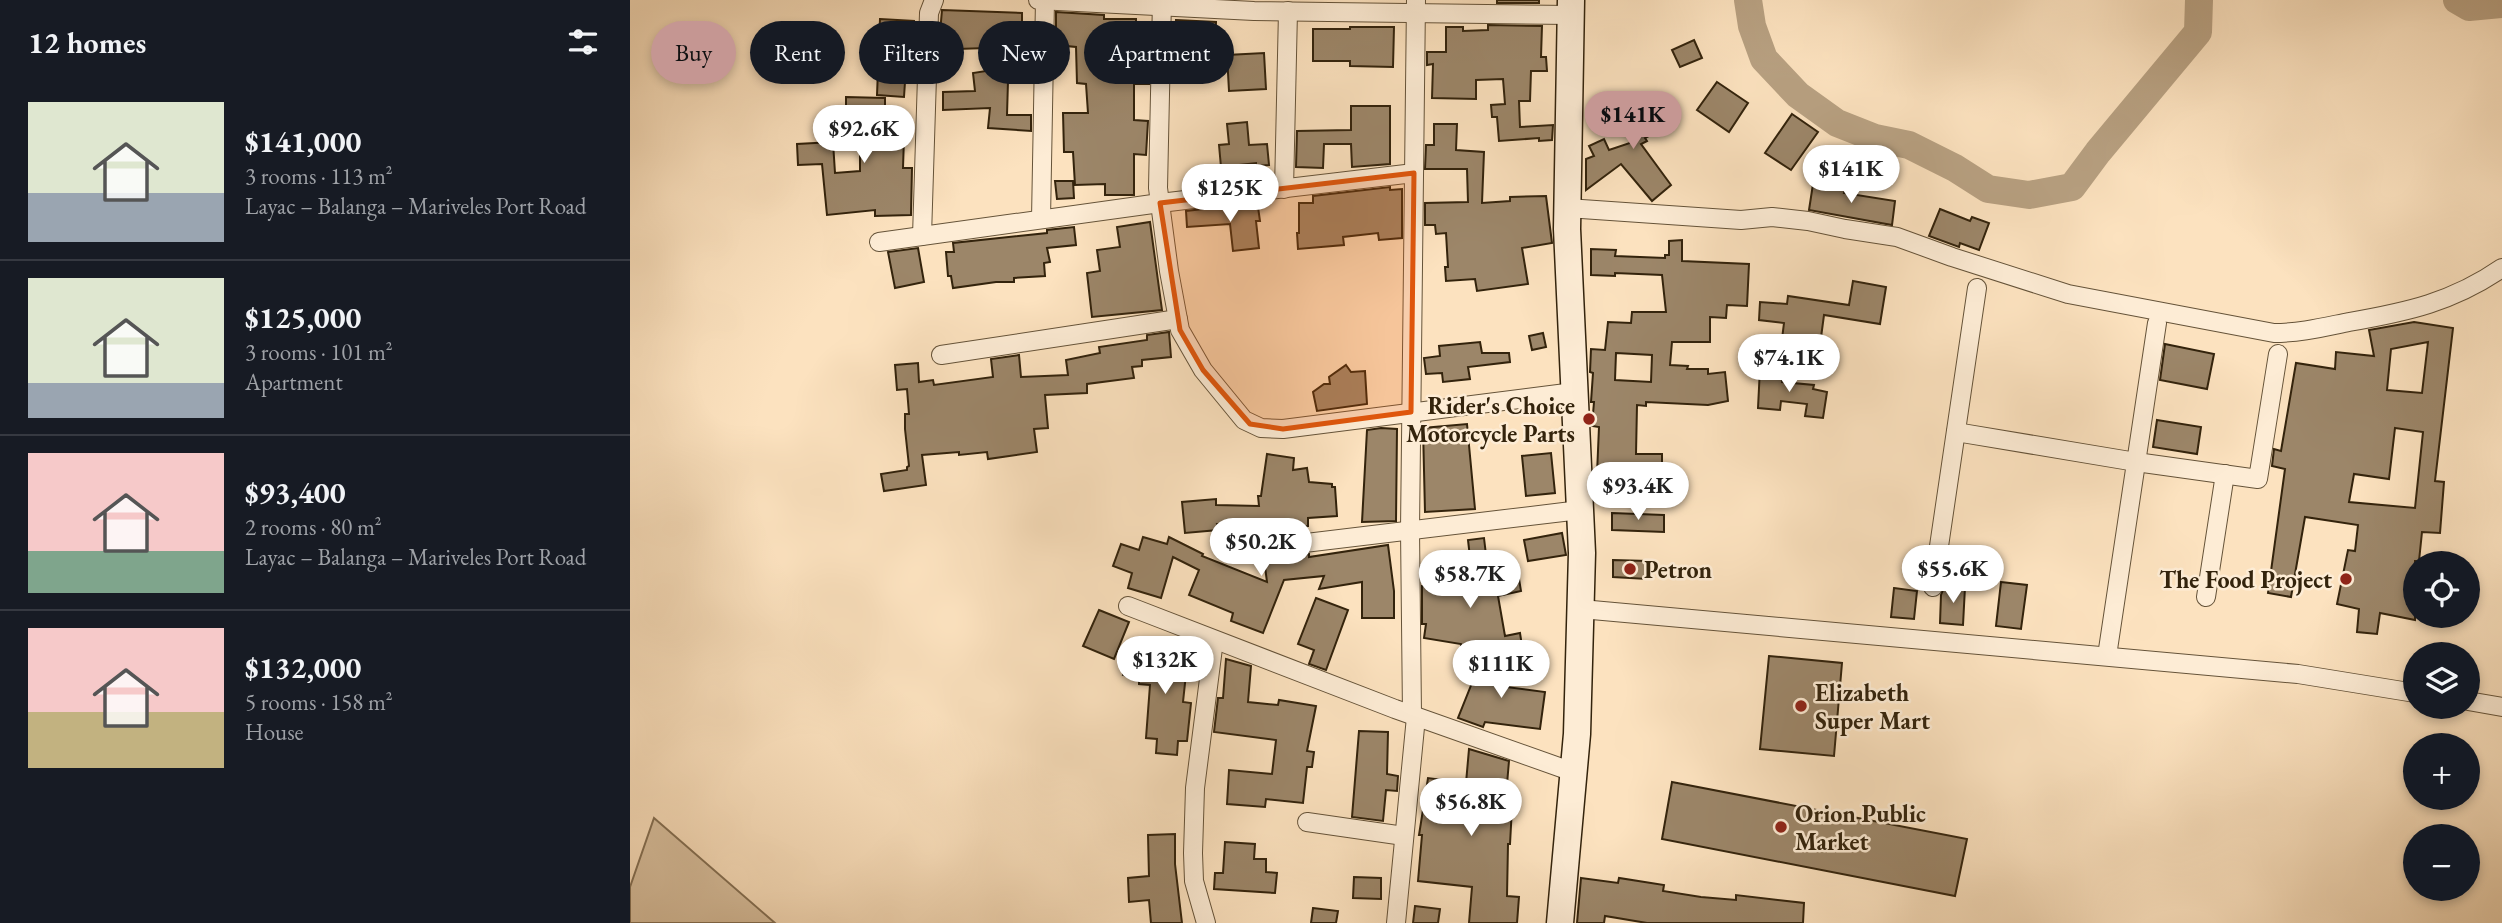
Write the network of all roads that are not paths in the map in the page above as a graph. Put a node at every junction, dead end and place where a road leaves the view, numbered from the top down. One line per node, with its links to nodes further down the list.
1 (934, 0): 13 (street)
2 (1038, 0): 3 (street)
3 (1045, 0): 4 (street); 12 (street)
4 (1162, 3): 7 (street); 10 (street)
5 (1416, 7): 6 (street); 7 (street); 8 (street)
6 (1571, 8): 11 (main road)
7 (1287, 11): 9 (street)
8 (1414, 173): 9 (street); 22 (street)
9 (1284, 188): 10 (street)
10 (1160, 203): 12 (street); 17 (street)
11 (1567, 208): 15 (street); 21 (main road)
12 (1041, 219): 13 (street)
13 (922, 236): 14 (street)
14 (879, 242)
15 (2502, 268)
16 (1977, 288): 23 (street)
17 (1178, 319): 20 (street); 22 (street)
18 (2157, 323): 24 (street)
19 (2278, 354): 25 (street)
20 (941, 355)
21 (1574, 392): 22 (street); 26 (main road)
22 (1411, 412): 27 (street)
23 (1956, 432): 24 (street); 29 (street)
24 (2136, 462): 25 (street); 34 (street)
25 (2225, 474): 30 (street)
26 (1580, 510): 27 (street); 32 (main road)
27 (1410, 530): 28 (street); 38 (street)
28 (1230, 552)
29 (1933, 587)
30 (2206, 597)
31 (1128, 606): 33 (street)
32 (1581, 609): 34 (street); 39 (main road)
33 (1214, 640): 38 (street); 42 (street)
34 (2107, 656): 35 (street)
35 (2403, 691)
36 (2480, 703): 37 (street)
37 (2502, 707)
38 (1414, 716): 39 (street); 41 (street)
39 (1573, 772): 44 (main road)
40 (1307, 822): 41 (street)
41 (1404, 836): 43 (street)
42 (1206, 923)
43 (1396, 923)
44 (1560, 923)

